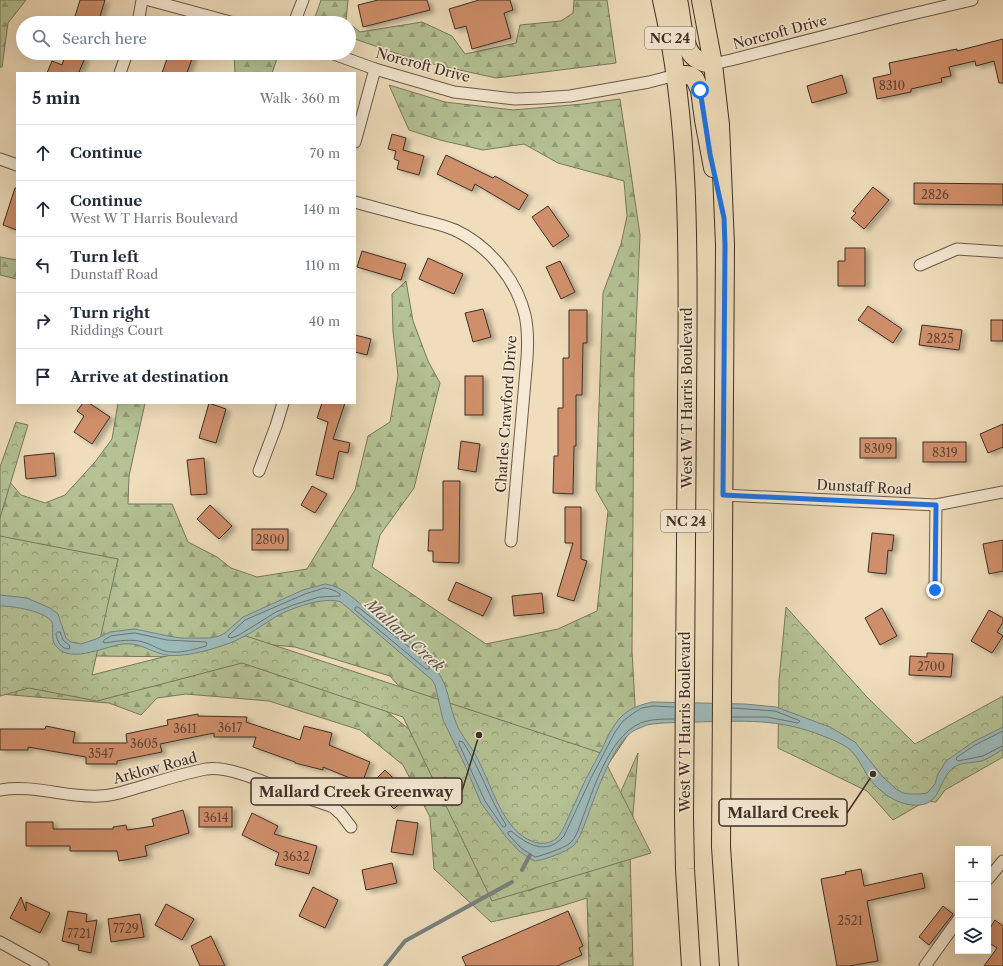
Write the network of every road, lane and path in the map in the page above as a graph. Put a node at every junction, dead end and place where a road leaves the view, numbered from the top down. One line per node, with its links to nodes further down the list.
1 (142, 0): 8 (street)
2 (149, 0): 9 (street)
3 (303, 0): 10 (street)
4 (662, 0): 16 (main road, West W T Harris Boulevard / NC 24)
5 (678, 0): 13 (main road)
6 (701, 0): 13 (main road, NC 24)
7 (972, 0): 13 (street, Norcroft Drive)
8 (139, 16)
9 (208, 16)
10 (297, 16)
11 (125, 60): 15 (street)
12 (350, 60): 14 (street, Norcroft Drive)
13 (713, 64): 21 (main road, NC 24)
14 (375, 69): 16 (street, Norcroft Drive); 17 (street)
15 (120, 72)
16 (676, 75): 21 (main road); 38 (main road, West W T Harris Boulevard / NC 24)
17 (356, 138)
18 (0, 159): 19 (street)
19 (16, 165)
20 (356, 202): 29 (street, Charles Crawford Drive)
21 (724, 218): 27 (main road, NC 24)
22 (1003, 252): 23 (street)
23 (920, 265)
24 (283, 404): 25 (street)
25 (259, 471)
26 (1003, 492): 28 (street, Dunstaff Road)
27 (723, 495): 28 (street, Dunstaff Road); 39 (main road, NC 24)
28 (936, 505): 30 (street)
29 (511, 541)
30 (935, 590)
31 (0, 790): 32 (street, Arklow Road)
32 (351, 827)
33 (1003, 860): 34 (street)
34 (991, 875)
35 (955, 924): 40 (street)
36 (0, 942): 37 (street)
37 (43, 966)
38 (691, 966)
39 (729, 966)
40 (925, 966)

